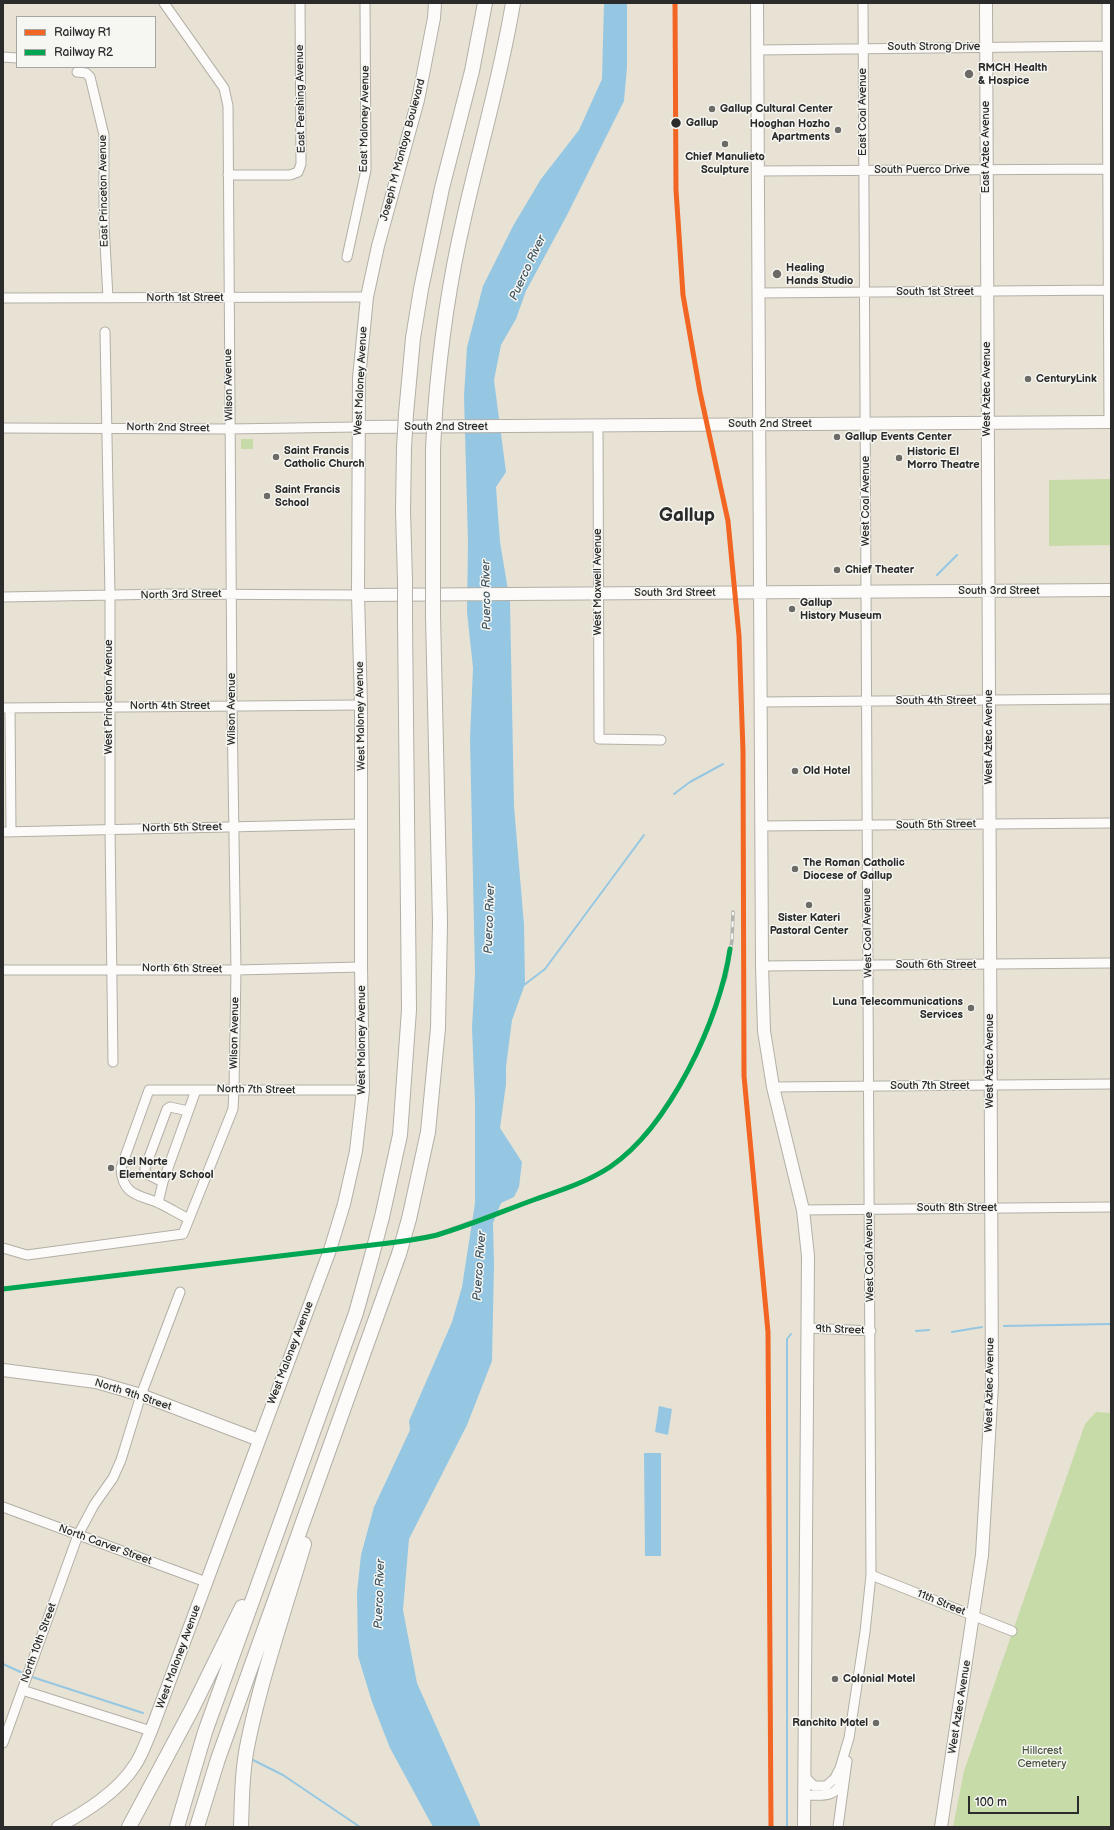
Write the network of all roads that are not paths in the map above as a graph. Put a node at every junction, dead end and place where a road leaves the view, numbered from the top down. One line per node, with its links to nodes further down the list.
1 (164, 3): 22 (street, Wilson Avenue)
2 (300, 3): 22 (street, East Pershing Avenue)
3 (365, 3): 23 (street, East Maloney Avenue)
4 (435, 3): 29 (main road, Joseph M Montoya Boulevard)
5 (485, 3): 101 (highway, bridge)
6 (513, 3): 98 (highway, bridge)
7 (756, 3): 14 (main road)
8 (863, 3): 13 (street, East Coal Avenue)
9 (986, 3): 12 (main road, East Aztec Avenue)
10 (1107, 3): 11 (street)
11 (1109, 46): 12 (street, South Strong Drive); 18 (street)
12 (986, 47): 13 (street, South Strong Drive); 20 (main road, East Aztec Avenue)
13 (863, 48): 14 (street, South Strong Drive); 19 (street, East Coal Avenue)
14 (757, 50): 21 (main road)
15 (3, 57): 16 (street)
16 (16, 58)
17 (77, 72): 31 (street, East Princeton Avenue)
18 (1110, 169): 20 (street, South Puerco Drive); 24 (street)
19 (863, 170): 20 (street, South Puerco Drive); 21 (street, South Puerco Drive); 26 (street, East Coal Avenue)
20 (986, 170): 25 (main road, East Aztec Avenue)
21 (757, 171): 27 (main road)
22 (228, 175): 28 (street, Wilson Avenue)
23 (347, 257)
24 (1110, 290): 25 (street, South 1st Street); 33 (street)
25 (987, 291): 26 (street, South 1st Street); 34 (main road, West Aztec Avenue)
26 (865, 292): 27 (street, South 1st Street); 36 (street, West Coal Avenue)
27 (758, 293): 35 (main road)
28 (228, 297): 29 (street, North 1st Street); 31 (street, North 1st Street); 41 (street, Wilson Avenue)
29 (367, 297): 39 (main road, West Maloney Avenue)
30 (3, 298): 31 (street, North 1st Street)
31 (108, 298)
32 (105, 332): 38 (street, West Princeton Avenue)
33 (1110, 422): 34 (main road, South 2nd Street)
34 (987, 423): 36 (main road, South 2nd Street); 43 (main road, West Aztec Avenue)
35 (760, 424): 36 (main road, South 2nd Street); 37 (main road, South 2nd Street); 44 (main road)
36 (865, 424): 45 (street, West Coal Avenue)
37 (598, 426): 39 (main road, South 2nd Street); 47 (street, West Maxwell Avenue)
38 (106, 427): 40 (street, North 2nd Street); 41 (street, North 2nd Street); 49 (street, West Princeton Avenue)
39 (357, 427): 41 (street, North 2nd Street); 48 (main road, West Maloney Avenue)
40 (3, 428)
41 (229, 429): 46 (street, Wilson Avenue)
42 (1111, 590): 43 (main road, South 3rd Street)
43 (988, 591): 45 (main road, South 3rd Street); 52 (main road, West Aztec Avenue)
44 (760, 593): 45 (main road, South 3rd Street); 47 (main road, South 3rd Street); 54 (main road)
45 (866, 593): 53 (street, West Coal Avenue)
46 (232, 594): 48 (street, North 3rd Street); 49 (street, North 3rd Street); 55 (street, Wilson Avenue)
47 (598, 594): 48 (main road, South 3rd Street); 59 (street, West Maxwell Avenue)
48 (358, 595): 56 (main road, West Maloney Avenue)
49 (110, 596): 50 (street, North 3rd Street); 57 (street, West Princeton Avenue)
50 (3, 597)
51 (1111, 699): 52 (street, South 4th Street)
52 (989, 700): 53 (street, South 4th Street); 62 (main road, West Aztec Avenue)
53 (866, 701): 54 (street, South 4th Street); 64 (street, West Coal Avenue)
54 (761, 702): 63 (main road)
55 (232, 705): 56 (street, North 4th Street); 57 (street, North 4th Street); 65 (street, Wilson Avenue)
56 (361, 705): 61 (main road, West Maloney Avenue)
57 (109, 706): 58 (street, North 4th Street); 66 (street, West Princeton Avenue)
58 (7, 708): 67 (street)
59 (661, 740)
60 (1111, 823): 62 (street, South 5th Street)
61 (362, 824): 65 (street, North 5th Street); 72 (main road, West Maloney Avenue)
62 (989, 824): 64 (street, South 5th Street); 68 (main road, West Aztec Avenue)
63 (761, 826): 64 (street, South 5th Street); 71 (main road)
64 (867, 826): 70 (street, West Coal Avenue)
65 (233, 827): 66 (street, North 5th Street); 75 (street, Wilson Avenue)
66 (110, 829): 67 (street, North 5th Street); 73 (street, West Princeton Avenue)
67 (7, 832)
68 (990, 964): 69 (street, South 6th Street); 70 (street, South 6th Street); 78 (main road, West Aztec Avenue)
69 (1111, 964)
70 (868, 965): 71 (street, South 6th Street); 79 (street, West Coal Avenue)
71 (762, 966): 80 (main road)
72 (361, 967): 75 (street, North 6th Street); 83 (main road, West Maloney Avenue)
73 (110, 969): 74 (street, North 6th Street); 75 (street, North 6th Street); 76 (street, West Princeton Avenue)
74 (3, 970)
75 (236, 970): 82 (street, Wilson Avenue)
76 (112, 1062)
77 (1111, 1084): 78 (street, South 7th Street)
78 (990, 1085): 79 (street, South 7th Street); 88 (main road, West Aztec Avenue)
79 (869, 1086): 80 (street, South 7th Street); 89 (street, West Coal Avenue)
80 (773, 1087): 90 (main road)
81 (196, 1090): 82 (street, North 7th Street); 84 (street); 86 (street, North 7th Street)
82 (234, 1090): 83 (street, North 7th Street); 91 (street, Wilson Avenue)
83 (363, 1090): 99 (main road, West Maloney Avenue)
84 (188, 1111): 85 (street); 85 (street)
85 (163, 1182): 86 (street)
86 (158, 1203): 91 (street)
87 (1111, 1207): 88 (street, South 8th Street)
88 (991, 1208): 89 (street, South 8th Street); 105 (main road, West Aztec Avenue)
89 (870, 1209): 90 (street, South 8th Street); 95 (street, West Coal Avenue)
90 (803, 1210): 94 (main road)
91 (189, 1219): 92 (street, Wilson Avenue)
92 (3, 1248)
93 (180, 1292): 97 (street, North 10th Street)
94 (809, 1328): 95 (street, 9th Street); 111 (main road)
95 (871, 1331): 103 (street, West Coal Avenue)
96 (3, 1370): 97 (main road, North 9th Street)
97 (141, 1395): 99 (main road, North 9th Street); 102 (street, North 10th Street)
98 (340, 1420): 117 (highway); 118 (highway)
99 (259, 1440): 104 (main road, West Maloney Avenue)
100 (3, 1507): 102 (street, North Carver Street)
101 (281, 1526): 115 (highway); 116 (highway)
102 (78, 1535): 104 (street, North Carver Street); 107 (street, North 10th Street)
103 (871, 1575): 105 (street, 11th Street); 109 (street, West Coal Avenue)
104 (206, 1582): 108 (main road, West Maloney Avenue)
105 (973, 1616): 106 (street, 11th Street); 121 (main road, West Aztec Avenue)
106 (1012, 1631)
107 (24, 1686): 108 (street, North 10th Street); 110 (street)
108 (151, 1731): 114 (main road, West Maloney Avenue)
109 (849, 1738): 111 (street); 112 (street)
110 (3, 1743)
111 (805, 1771): 113 (main road)
112 (845, 1776): 113 (street); 120 (street)
113 (804, 1795): 119 (main road)
114 (58, 1827)
115 (129, 1827)
116 (176, 1827)
117 (197, 1827)
118 (241, 1827)
119 (804, 1827)
120 (838, 1827)
121 (941, 1827)

